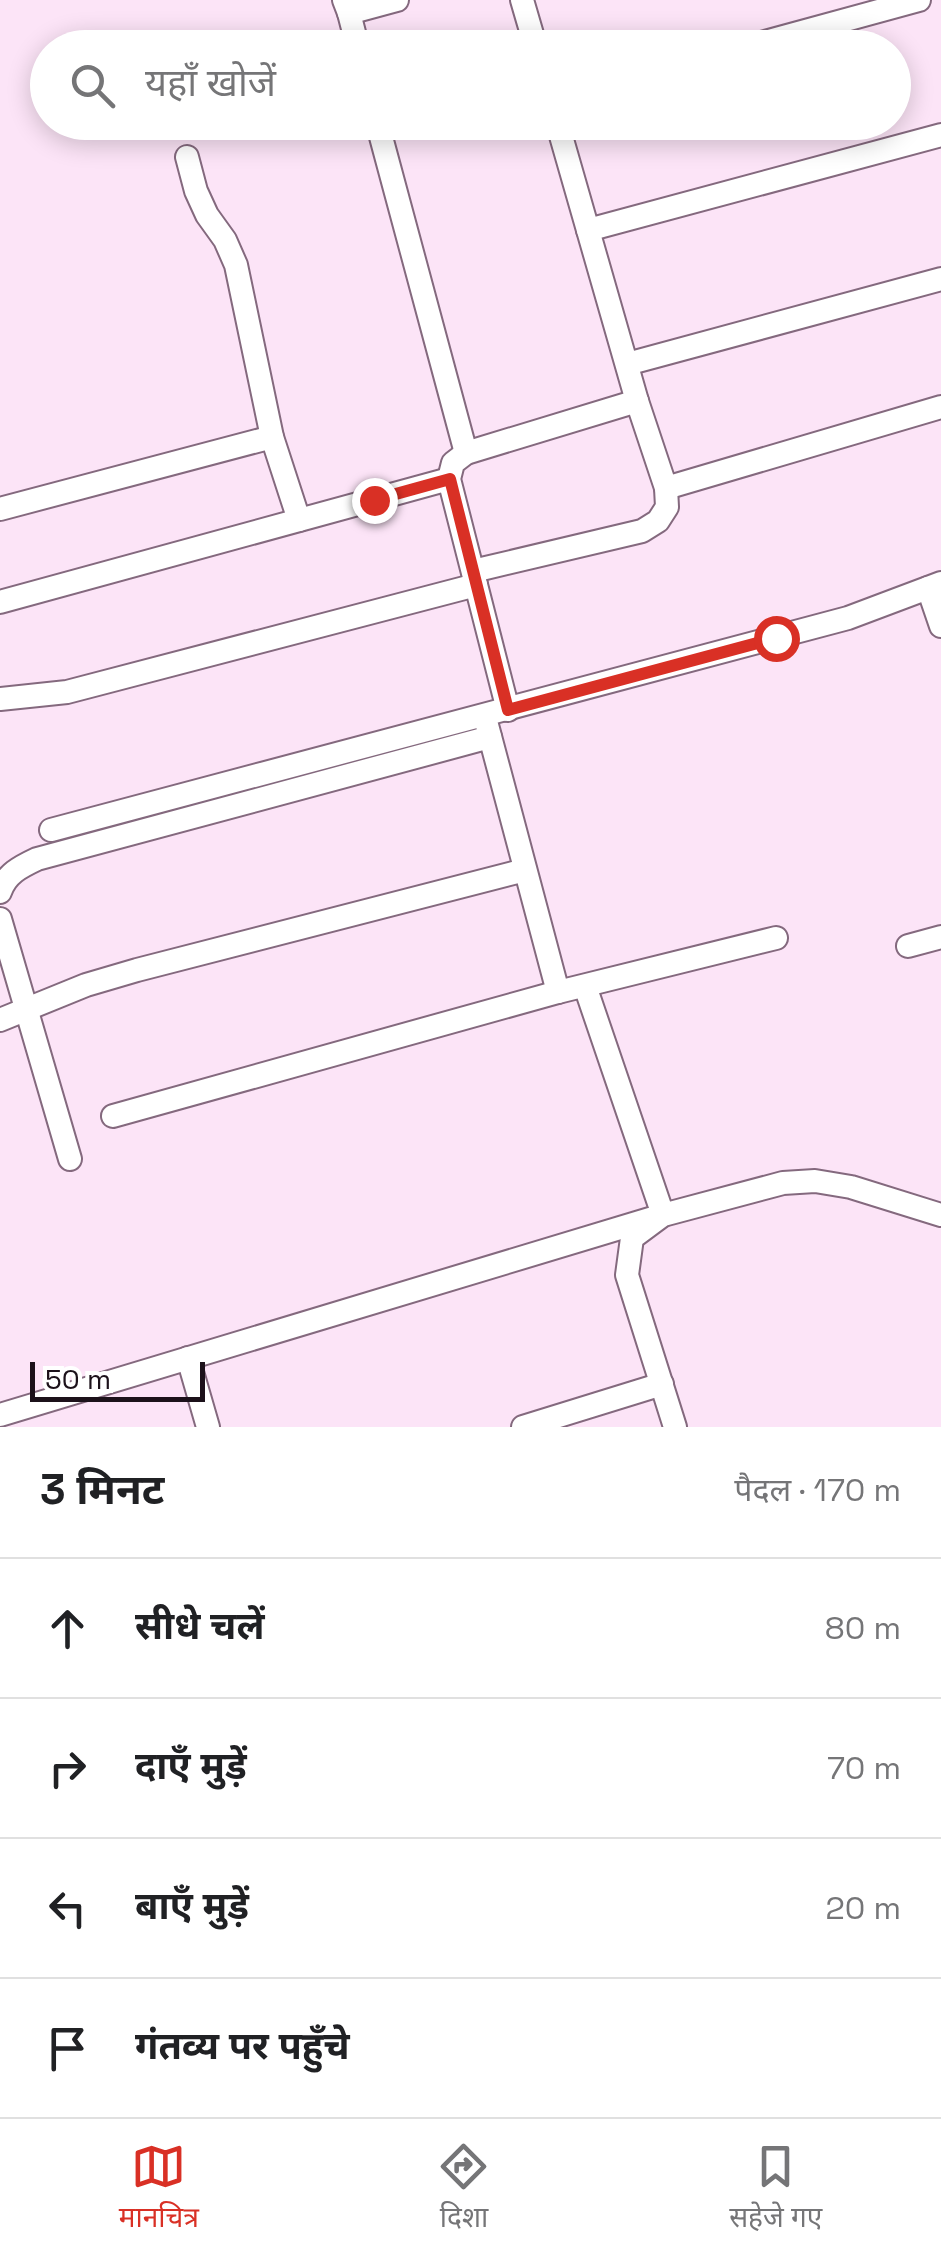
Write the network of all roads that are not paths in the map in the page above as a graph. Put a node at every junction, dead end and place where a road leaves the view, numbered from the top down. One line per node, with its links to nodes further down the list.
1 (397, 0): 4 (street)
2 (522, 0): 5 (street)
3 (919, 0): 6 (street)
4 (346, 6)
5 (531, 30)
6 (809, 30)
7 (941, 135): 11 (street)
8 (382, 140): 17 (street)
9 (562, 140): 11 (street)
10 (187, 157): 16 (street)
11 (588, 230): 13 (street)
12 (941, 279): 13 (street)
13 (627, 364): 14 (street)
14 (637, 401): 17 (street); 19 (street)
15 (941, 407): 19 (street)
16 (272, 437): 20 (street); 21 (street)
17 (466, 452): 18 (street)
18 (450, 479): 21 (street); 22 (street)
19 (666, 488): 22 (street)
20 (0, 509)
21 (299, 520): 24 (street)
22 (474, 578): 26 (street); 27 (street)
23 (934, 585): 25 (street); 27 (street)
24 (0, 602)
25 (941, 626)
26 (0, 699)
27 (494, 721): 28 (street); 29 (street); 30 (street)
28 (52, 830)
29 (526, 870): 36 (street); 37 (street)
30 (0, 892)
31 (0, 918): 37 (street)
32 (941, 937): 34 (street)
33 (776, 938): 35 (street)
34 (908, 946)
35 (585, 986): 36 (street); 41 (street)
36 (558, 992): 39 (street)
37 (26, 1011): 38 (street); 40 (street)
38 (0, 1020)
39 (114, 1116)
40 (70, 1160)
41 (663, 1215): 42 (street); 43 (street); 44 (street)
42 (941, 1216)
43 (188, 1358): 45 (street); 46 (street)
44 (662, 1384): 47 (street); 48 (street)
45 (0, 1415)
46 (208, 1427)
47 (522, 1427)
48 (676, 1427)

